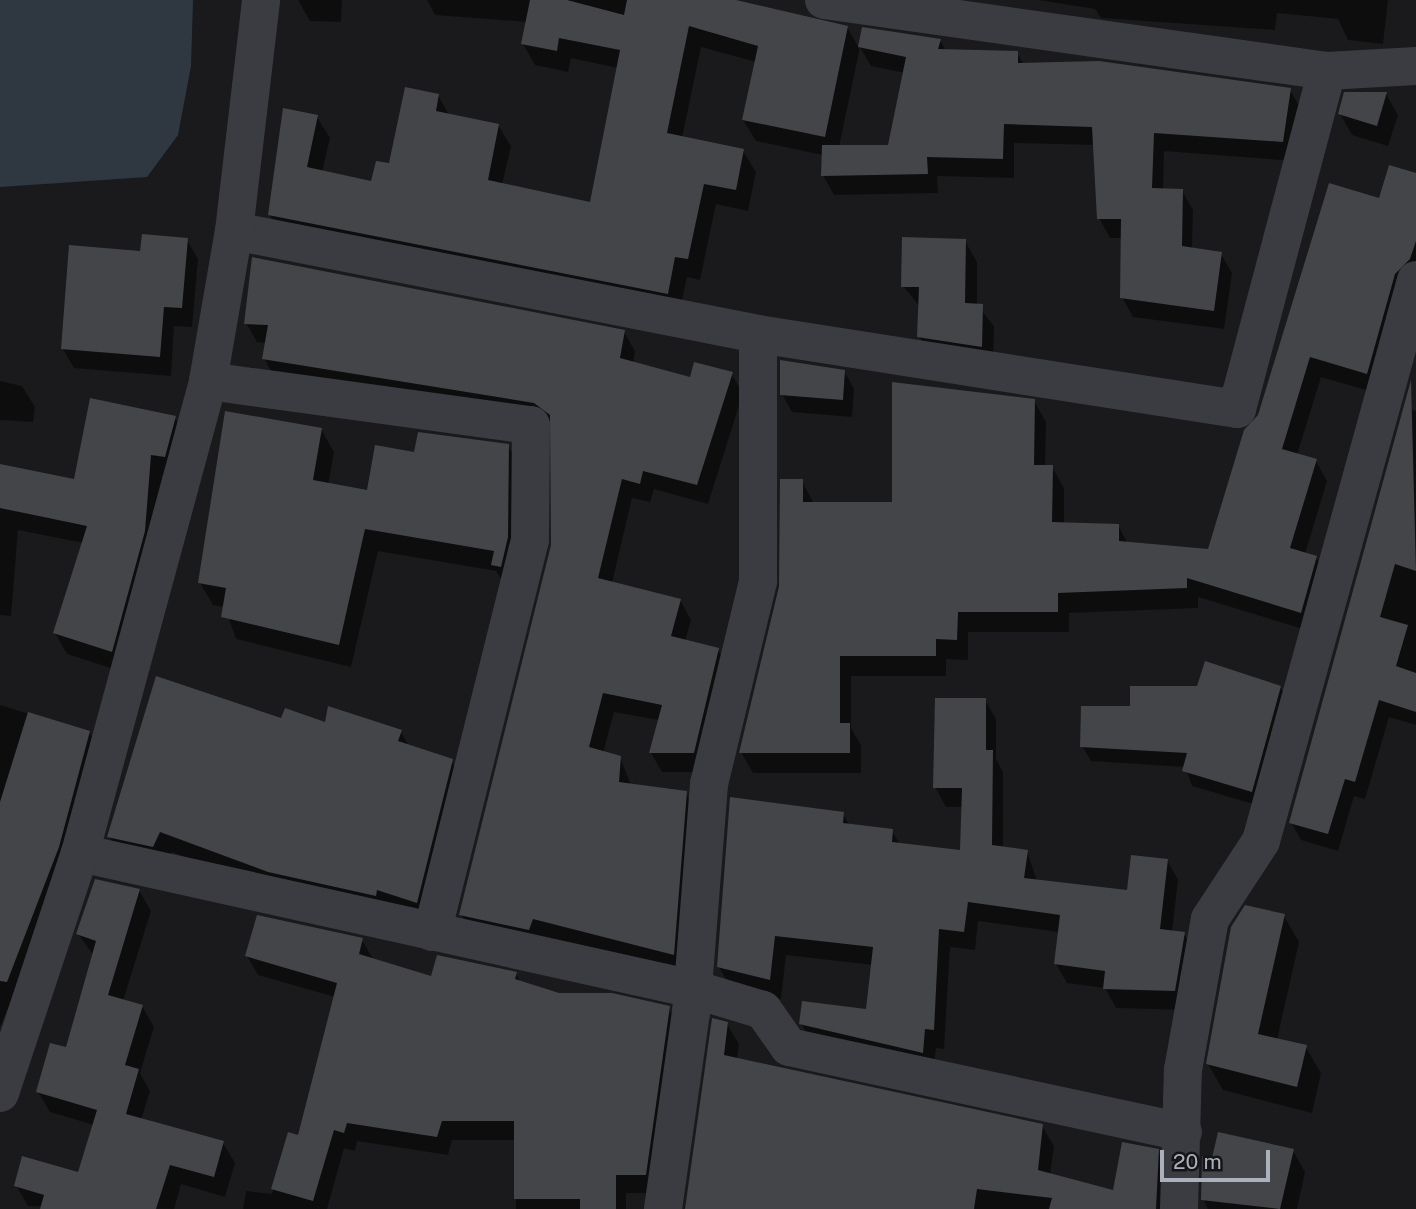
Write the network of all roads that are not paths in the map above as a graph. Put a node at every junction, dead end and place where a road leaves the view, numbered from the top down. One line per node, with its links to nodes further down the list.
1 (261, 0): 5 (street)
2 (824, 0): 4 (street)
3 (1416, 66): 4 (street)
4 (1327, 71): 7 (street)
5 (234, 231): 7 (street); 8 (street)
6 (1416, 279): 13 (street)
7 (758, 334): 11 (street)
8 (208, 381): 9 (street); 10 (street)
9 (80, 853): 10 (street); 12 (street)
10 (432, 932): 11 (street)
11 (693, 989): 13 (street); 14 (street)
12 (0, 1093)
13 (1183, 1132): 15 (street)
14 (663, 1209)
15 (1179, 1209)

